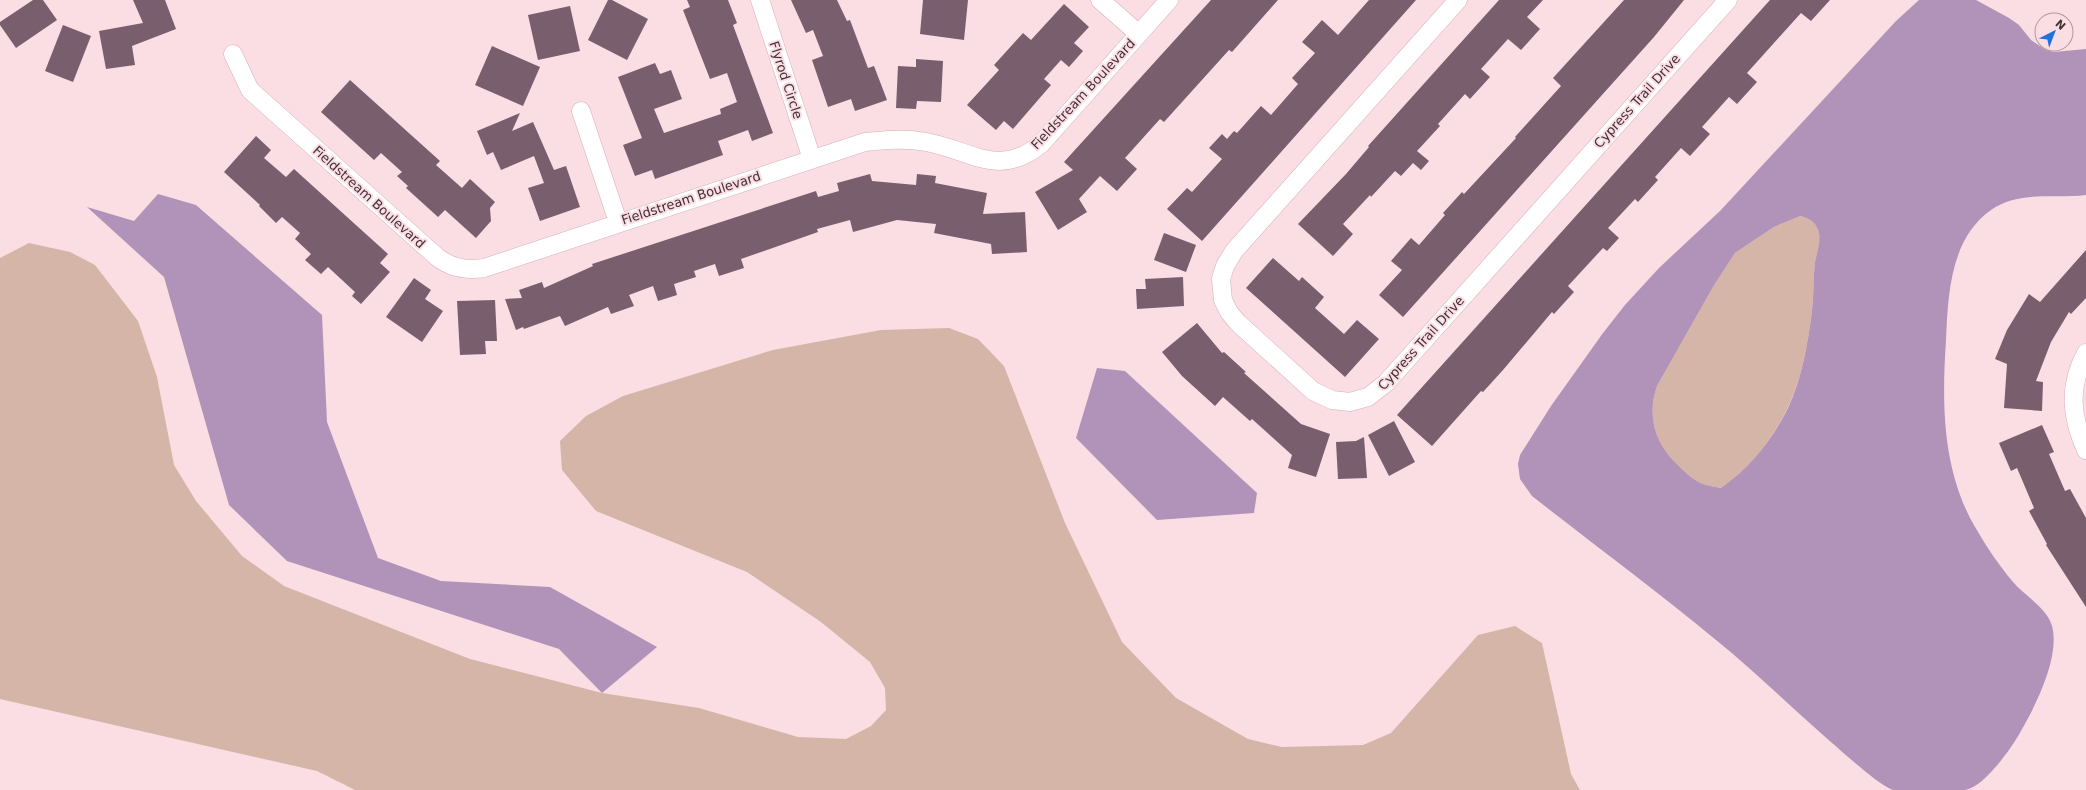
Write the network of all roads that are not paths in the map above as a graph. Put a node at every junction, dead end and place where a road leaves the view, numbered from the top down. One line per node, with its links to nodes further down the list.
1 (760, 0): 9 (street, Flyrod Circle)
2 (1100, 0): 6 (street)
3 (1169, 0): 6 (street, Fieldstream Boulevard)
4 (1458, 0): 5 (street, Cypress Trail Drive)
5 (1728, 0)
6 (1139, 34): 9 (street, Fieldstream Boulevard)
7 (233, 54): 10 (street, Fieldstream Boulevard)
8 (581, 111): 10 (street)
9 (812, 159): 10 (street, Fieldstream Boulevard)
10 (618, 222)
11 (2086, 353): 12 (street)
12 (2086, 450)

